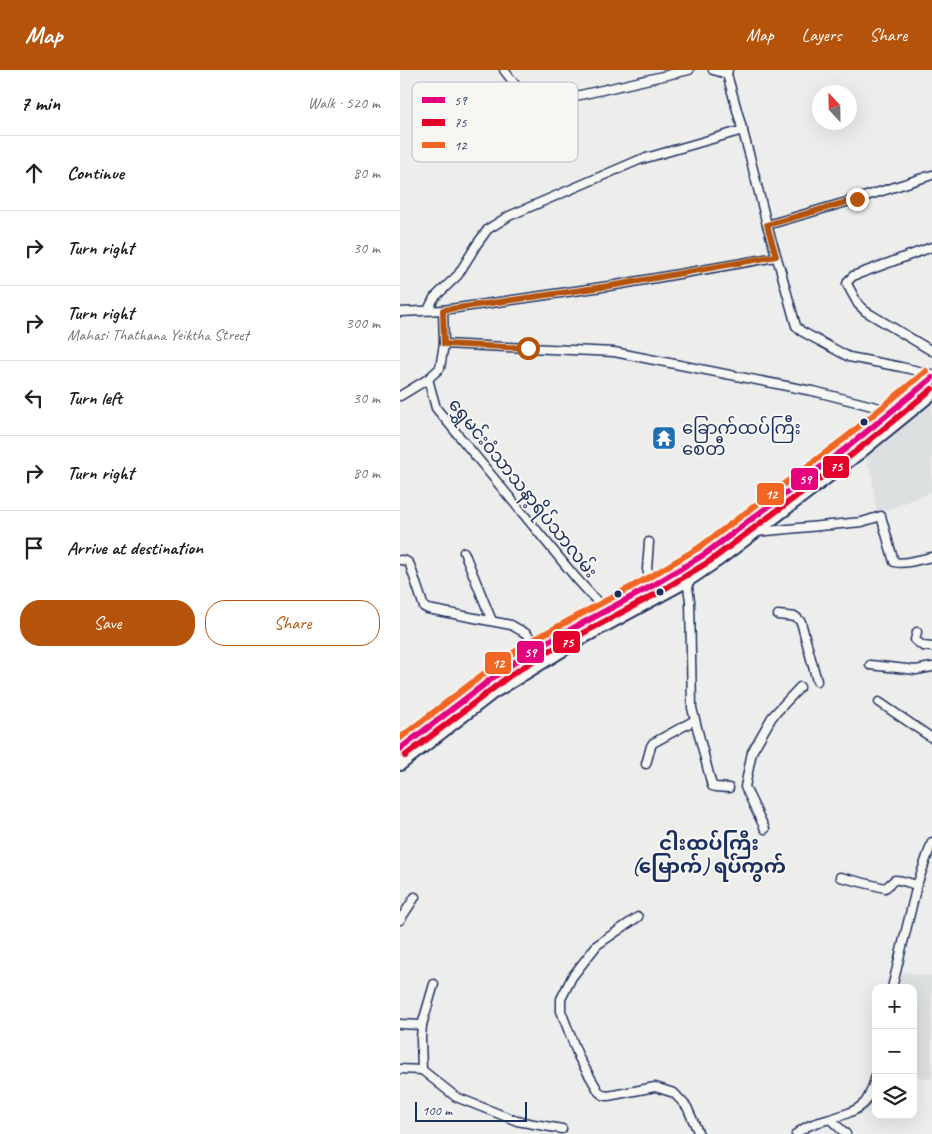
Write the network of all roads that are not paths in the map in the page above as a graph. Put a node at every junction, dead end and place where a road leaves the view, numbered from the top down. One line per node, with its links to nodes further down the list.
1 (504, 70): 5 (street)
2 (689, 70): 6 (street)
3 (713, 70): 4 (street)
4 (728, 72): 7 (street)
5 (513, 82)
6 (578, 96)
7 (743, 130): 9 (street); 12 (street)
8 (932, 175): 9 (street)
9 (767, 225): 11 (street)
10 (932, 247): 16 (street)
11 (776, 256): 13 (street); 17 (street)
12 (428, 310): 13 (street); 14 (street)
13 (443, 310): 15 (street)
14 (400, 312)
15 (444, 344): 18 (street); 21 (street)
16 (932, 351)
17 (932, 376): 21 (main road)
18 (428, 380): 20 (street); 30 (street, ရွှေမင်းဝံသာသနာ့ရိပ်သာလမ်း)
19 (932, 393): 22 (main road)
20 (400, 396)
21 (892, 411): 27 (main road)
22 (752, 532): 25 (street); 28 (main road)
23 (649, 542): 29 (street)
24 (464, 552): 32 (street)
25 (932, 557)
26 (400, 560): 32 (street)
27 (685, 566): 28 (street); 29 (main road)
28 (688, 580): 41 (street); 44 (main road)
29 (652, 586): 30 (main road)
30 (605, 610): 34 (main road)
31 (778, 615): 38 (street)
32 (492, 621): 34 (street)
33 (917, 632): 35 (street)
34 (538, 647): 43 (main road)
35 (932, 647)
36 (870, 664): 37 (street)
37 (932, 667)
38 (817, 681)
39 (800, 687): 47 (street)
40 (879, 702): 42 (street)
41 (695, 720): 45 (street); 46 (street)
42 (932, 738)
43 (400, 749)
44 (400, 764)
45 (646, 764)
46 (729, 788)
47 (765, 829)
48 (932, 842): 50 (street)
49 (840, 877): 50 (street)
50 (917, 885): 55 (street)
51 (415, 897): 53 (street)
52 (638, 917): 63 (street)
53 (400, 920)
54 (434, 984): 57 (street)
55 (893, 984)
56 (400, 1024): 57 (street)
57 (422, 1025): 59 (street)
58 (400, 1069): 59 (street)
59 (422, 1070): 62 (street)
60 (872, 1087): 61 (street)
61 (831, 1120): 64 (street); 65 (street)
62 (562, 1129)
63 (699, 1134)
64 (796, 1134)
65 (846, 1134)

